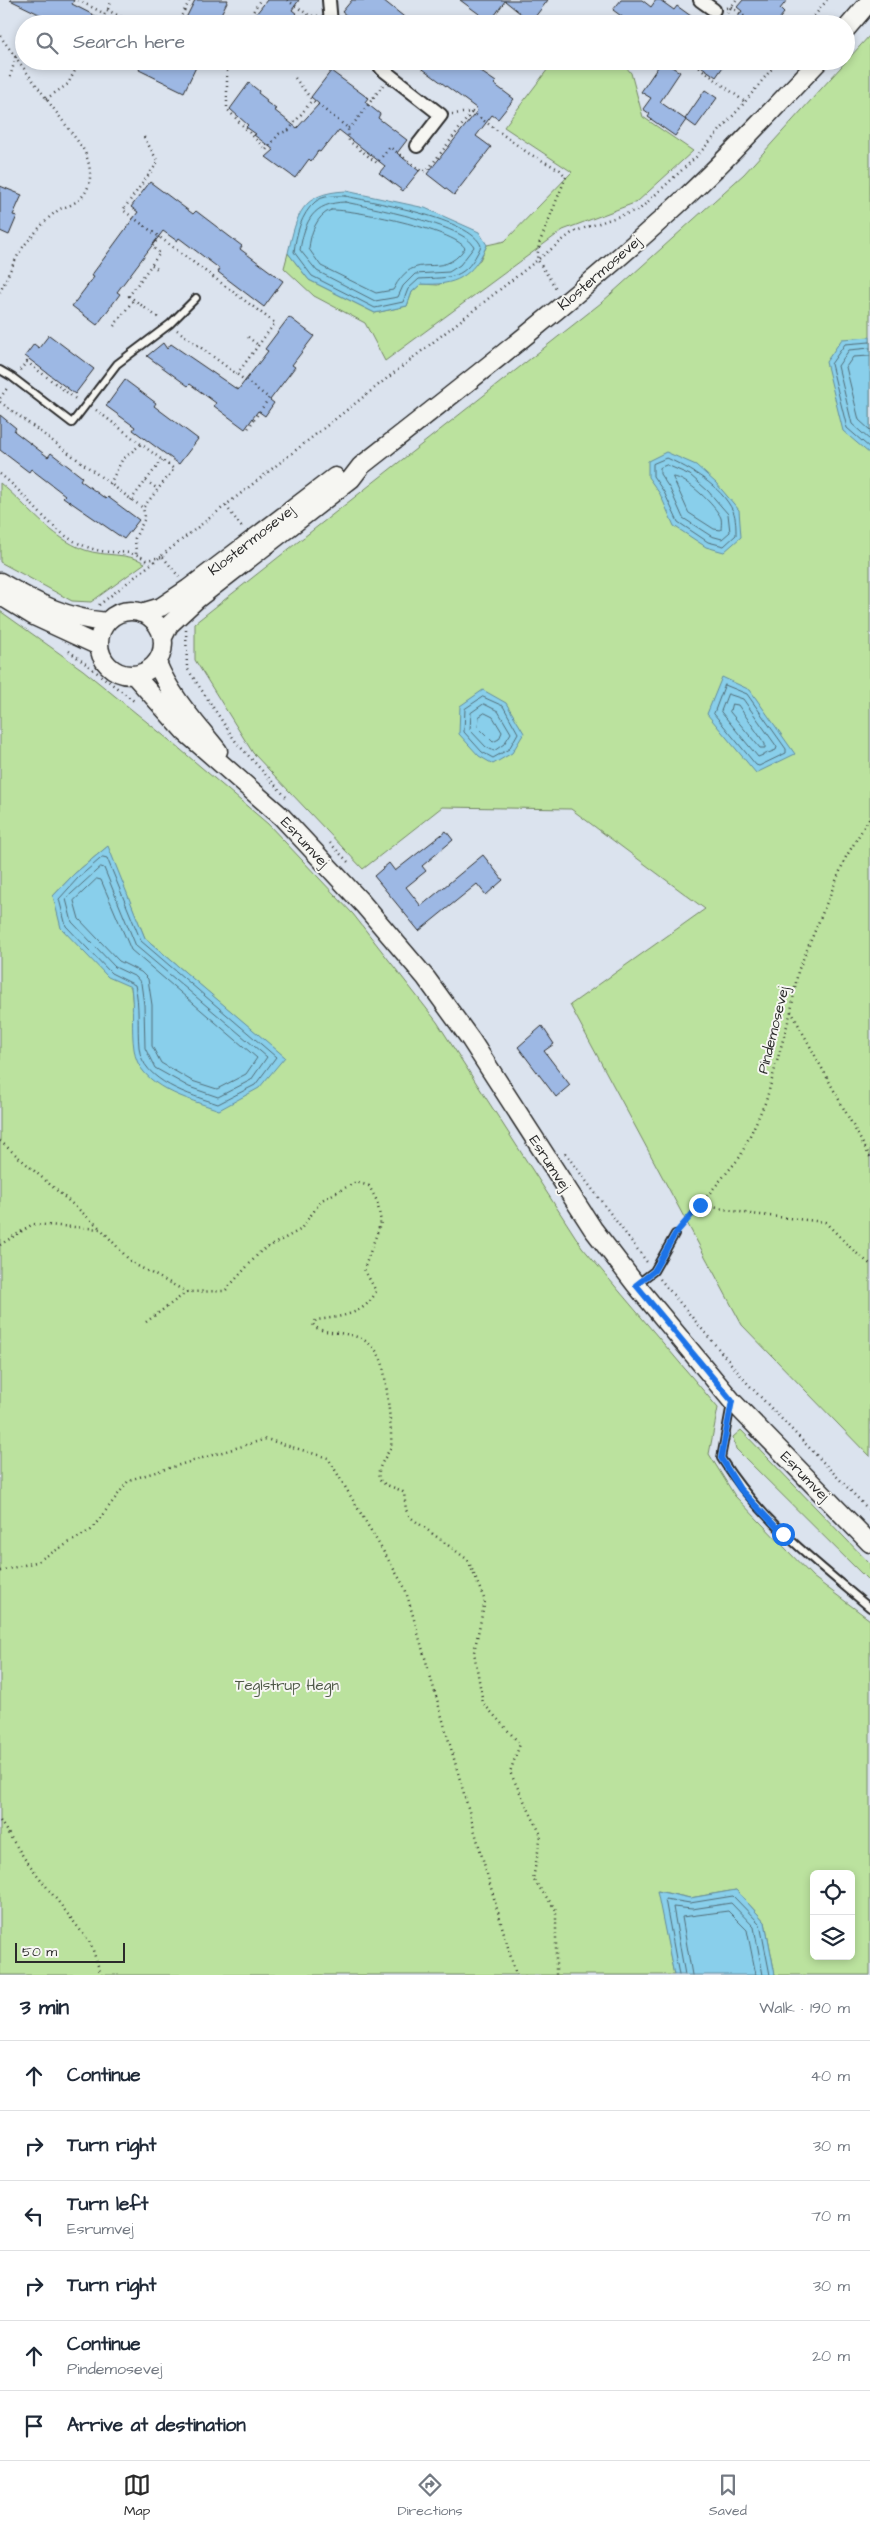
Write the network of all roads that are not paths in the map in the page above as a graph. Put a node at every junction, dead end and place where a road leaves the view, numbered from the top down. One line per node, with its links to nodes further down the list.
1 (329, 0): 5 (street)
2 (700, 0): 4 (street)
3 (870, 2): 6 (main road)
4 (714, 10)
5 (330, 15)
6 (855, 19)
7 (384, 70): 9 (street)
8 (810, 70): 12 (main road, Klostermosevej)
9 (417, 146)
10 (196, 298): 11 (lane)
11 (0, 370)
12 (361, 466): 15 (main road, Klostermosevej); 17 (main road, Klostermosevej)
13 (0, 582): 16 (main road)
14 (0, 595): 18 (main road)
15 (141, 613): 16 (main road); 17 (main road)
16 (107, 622): 18 (main road)
17 (163, 637): 19 (main road)
18 (99, 646): 20 (main road)
19 (157, 663): 20 (main road); 21 (main road, Esrumvej)
20 (135, 676): 21 (main road, Esrumvej)
21 (238, 777): 23 (main road, Esrumvej)
22 (675, 1234): 23 (lane)
23 (636, 1285): 24 (main road, Esrumvej)
24 (732, 1401): 25 (main road, Esrumvej); 26 (lane)
25 (870, 1543)
26 (870, 1608)

